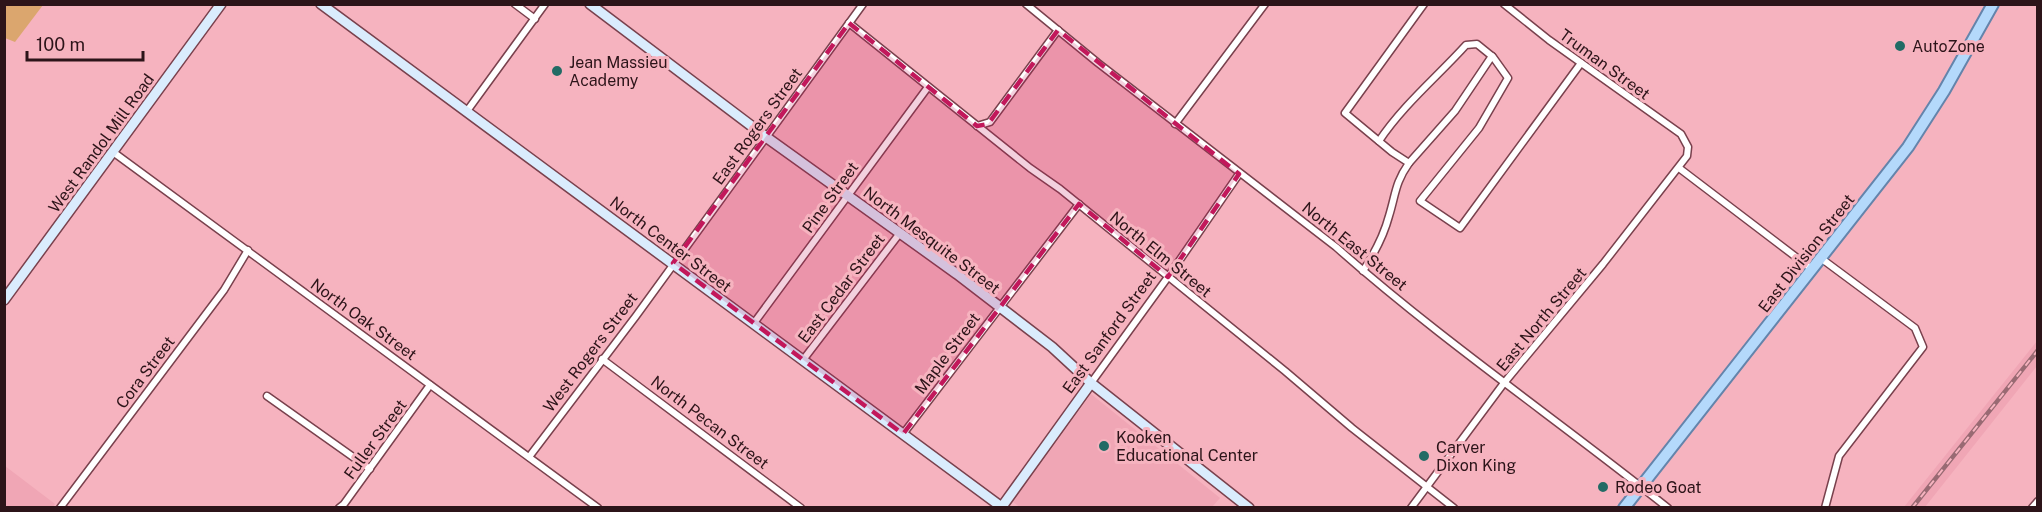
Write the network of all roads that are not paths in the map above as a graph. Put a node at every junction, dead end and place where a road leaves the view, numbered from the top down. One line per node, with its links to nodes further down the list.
1 (221, 4): 25 (main road, West Randol Mill Road)
2 (321, 4): 19 (main road, North Center Street)
3 (515, 4): 13 (street)
4 (545, 4): 13 (street)
5 (590, 4): 22 (main road, North Mesquite Street)
6 (863, 4): 14 (street, East Rogers Street)
7 (1026, 4): 15 (street, North East Street)
8 (1265, 4): 20 (street)
9 (1424, 4): 23 (street)
10 (1504, 4): 17 (street, Truman Street)
11 (2000, 4): 12 (main road, East Division Street)
12 (1990, 8): 33 (main road, East Division Street)
13 (535, 19): 19 (street)
14 (849, 23): 18 (street, North Elm Street); 22 (street, East Rogers Street)
15 (1058, 30): 20 (street, North East Street); 21 (street)
16 (1492, 56): 17 (street); 23 (street); 26 (street)
17 (1581, 63): 24 (street, Truman Street)
18 (928, 87): 21 (street, North Elm Street); 29 (street, Pine Street)
19 (467, 111): 34 (main road, North Center Street)
20 (1175, 124): 28 (street, North East Street)
21 (977, 126): 30 (street, North Elm Street)
22 (766, 137): 29 (main road, North Mesquite Street); 34 (street, East Rogers Street)
23 (1379, 141): 26 (street)
24 (1688, 147): 27 (street, East North Street)
25 (113, 152): 32 (street, North Oak Street); 38 (main road, West Randol Mill Road)
26 (1409, 163): 36 (street)
27 (1679, 168): 35 (street); 44 (street, East North Street)
28 (1239, 174): 36 (street, North East Street); 37 (street, East Sanford Street)
29 (848, 196): 31 (main road, North Mesquite Street); 40 (street, Pine Street)
30 (1079, 204): 37 (street, North Elm Street); 39 (street, Maple Street)
31 (900, 233): 39 (main road, North Mesquite Street); 42 (street, East Cedar Street)
32 (248, 250): 45 (street, North Oak Street); 53 (street, Cora Street)
33 (1822, 259): 35 (main road, East Division Street); 63 (street)
34 (673, 264): 40 (main road, North Center Street); 41 (street, West Rogers Street)
35 (1813, 270): 51 (main road, East Division Street)
36 (1363, 271): 44 (street, North East Street)
37 (1168, 277): 43 (street, East Sanford Street); 50 (street, North Elm Street)
38 (4, 300)
39 (998, 308): 43 (main road, North Mesquite Street); 47 (street, Maple Street)
40 (754, 323): 42 (main road, North Center Street)
41 (602, 359): 48 (street, West Rogers Street); 56 (street, North Pecan Street)
42 (803, 360): 47 (main road, North Center Street)
43 (1091, 383): 57 (main road, East Sanford Street); 58 (main road, North Mesquite Street)
44 (1504, 383): 50 (street, East North Street); 51 (street, North East Street)
45 (430, 385): 48 (street, North Oak Street); 49 (street, Fuller Street)
46 (267, 396): 49 (street)
47 (903, 434): 57 (main road, North Center Street)
48 (529, 457): 55 (street, North Oak Street)
49 (370, 470): 54 (street, Fuller Street)
50 (1428, 486): 59 (street, East North Street); 60 (street, North Elm Street)
51 (1641, 486): 61 (main road, East Division Street); 62 (street, North East Street)
52 (2037, 501): 64 (street)
53 (60, 507)
54 (339, 507)
55 (598, 507)
56 (801, 507)
57 (1002, 507)
58 (1249, 507)
59 (1411, 507)
60 (1454, 507)
61 (1624, 507)
62 (1668, 507)
63 (1825, 507)
64 (2032, 507)

